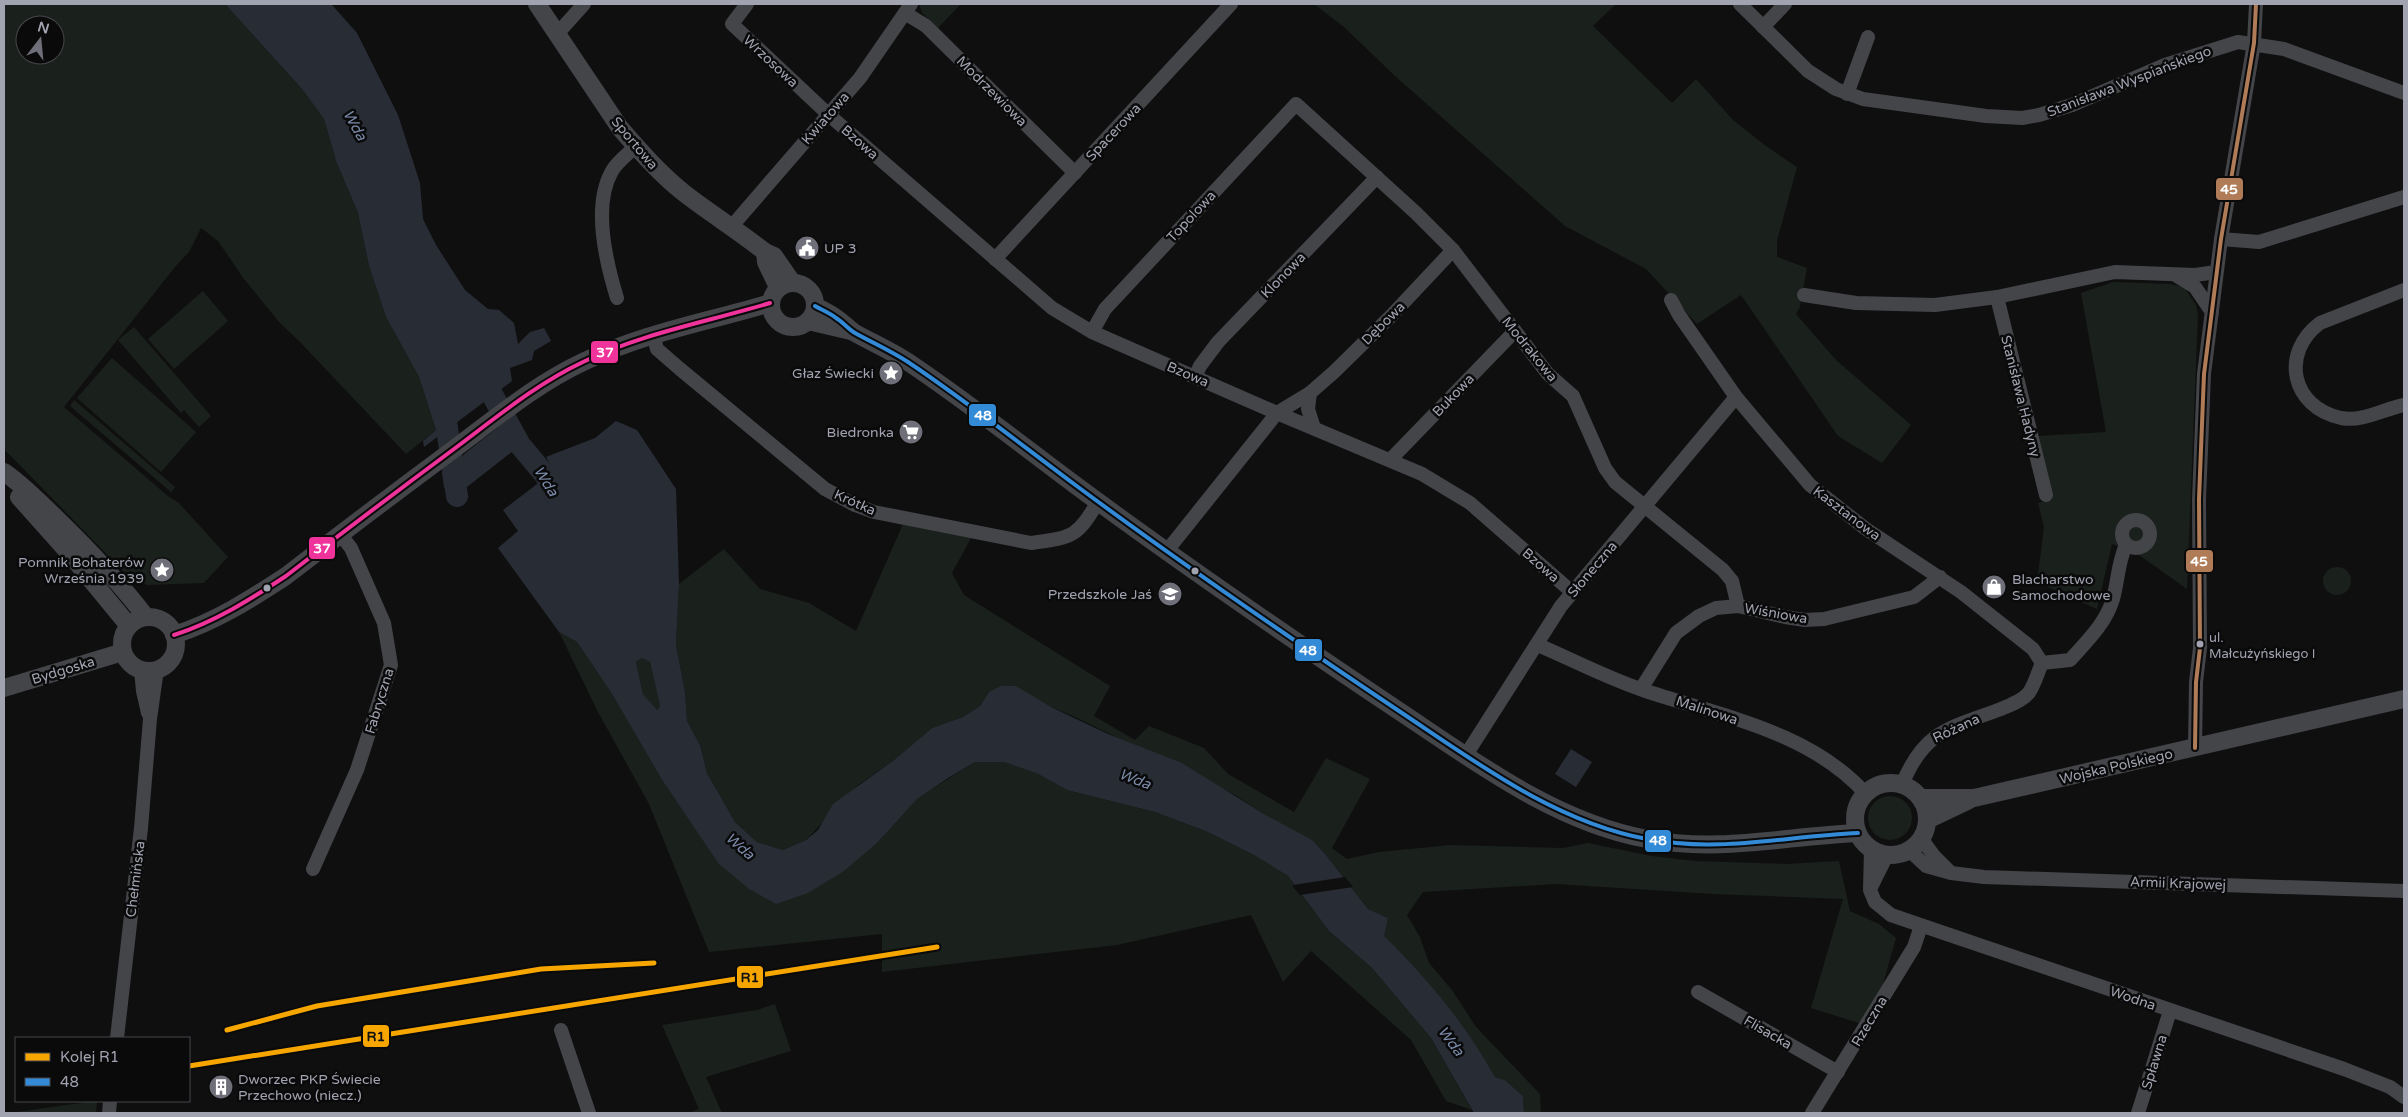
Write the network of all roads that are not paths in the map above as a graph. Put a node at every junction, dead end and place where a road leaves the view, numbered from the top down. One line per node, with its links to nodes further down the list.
1 (537, 4): 10 (street, Sportowa)
2 (584, 4): 10 (street)
3 (748, 4): 16 (street, Wrzosowa)
4 (1231, 4): 18 (street, Spacerowa)
5 (1740, 4): 9 (street, Stanisława Wyspiańskiego)
6 (1785, 4): 9 (street)
7 (2256, 4): 12 (street)
8 (908, 9): 16 (street, Kwiatowa); 18 (street, Modrzewiowa)
9 (1763, 27): 14 (street, Stanisława Wyspiańskiego)
10 (557, 34): 17 (street, Sportowa)
11 (1868, 37): 14 (street)
12 (2254, 44): 13 (street, Stanisława Wyspiańskiego); 14 (street, Stanisława Wyspiańskiego); 22 (street)
13 (2404, 93)
14 (1847, 94)
15 (1296, 104): 19 (street, Modrakowa); 37 (street, Topolowa)
16 (829, 114): 21 (street, Kwiatowa); 24 (street, Bzowa)
17 (636, 146): 21 (street, Sportowa); 31 (street)
18 (1075, 173): 24 (street, Spacerowa)
19 (1377, 177): 23 (street, Modrakowa); 39 (street, Klonowa)
20 (2404, 197): 22 (street)
21 (732, 226): 27 (street, Sportowa)
22 (2221, 239): 25 (street)
23 (1453, 250): 36 (street, Modrakowa); 40 (street, Dębowa)
24 (995, 259): 37 (street, Bzowa)
25 (2216, 272): 26 (street); 34 (street)
26 (2172, 274): 30 (street); 34 (street)
27 (785, 285): 33 (street); 35 (street)
28 (2404, 290): 42 (street)
29 (1804, 295): 30 (street)
30 (1997, 297): 48 (street, Stanisława Hadyny)
31 (617, 298)
32 (1671, 300): 41 (street, Kasztanowa)
33 (772, 310): 35 (street); 38 (street)
34 (2212, 312): 67 (street)
35 (812, 313): 49 (street)
36 (1514, 331): 45 (street, Bukowa); 50 (street, Modrakowa)
37 (1092, 332): 39 (street, Bzowa)
38 (653, 334): 49 (street, Krótka); 51 (street)
39 (1195, 377): 43 (street, Bzowa)
40 (1310, 393): 43 (street, Dębowa); 44 (street)
41 (1736, 397): 50 (street, Słoneczna); 54 (street, Kasztanowa)
42 (2404, 405)
43 (1277, 413): 44 (street, Bzowa); 53 (street)
44 (1314, 428): 45 (street, Bzowa)
45 (1391, 459): 55 (street, Bzowa)
46 (4, 472): 57 (street)
47 (4, 477): 58 (street)
48 (2046, 495)
49 (1098, 502): 53 (street)
50 (1645, 506): 55 (street, Słoneczna); 56 (street, Modrakowa)
51 (340, 534): 59 (street); 79 (street, Fabryczna)
52 (2126, 545): 62 (street)
53 (1166, 552): 68 (street)
54 (1940, 577): 56 (street, Wiśniowa); 62 (street, Kasztanowa)
55 (1572, 592): 60 (street, Słoneczna)
56 (1738, 606): 65 (street, Wiśniowa)
57 (146, 617): 58 (street); 59 (street)
58 (129, 626): 61 (street)
59 (174, 634): 63 (street)
60 (1538, 644): 65 (street, Malinowa); 68 (street, Słoneczna)
61 (123, 652): 63 (street); 64 (street, Bydgoska)
62 (2042, 663): 69 (street, Różana)
63 (149, 670): 85 (street, Chełmińska)
64 (4, 688)
65 (1641, 689): 70 (street, Malinowa)
66 (2404, 699): 67 (street, Wojska Polskiego)
67 (2195, 748): 72 (street, Wojska Polskiego)
68 (1466, 755): 76 (street)
69 (1902, 785): 70 (street); 71 (street)
70 (1866, 793): 73 (street)
71 (1920, 798): 72 (street, Wojska Polskiego); 74 (street)
72 (1974, 798): 74 (street, Wojska Polskiego)
73 (1855, 815): 75 (street); 76 (street)
74 (1927, 820): 77 (street)
75 (1858, 833): 76 (street); 78 (street)
76 (1814, 835)
77 (1915, 844): 78 (street); 80 (street, Armii Krajowej)
78 (1879, 852): 81 (street, Wodna)
79 (314, 869)
80 (2404, 890)
81 (1921, 926): 83 (street, Wodna); 86 (street, Rzeczna)
82 (1698, 992): 86 (street, Flisacka)
83 (2170, 1011): 87 (street, Wodna); 90 (street, Spławna)
84 (561, 1030): 88 (street)
85 (117, 1037)
86 (1838, 1072): 89 (street, Rzeczna)
87 (2404, 1097)
88 (590, 1113)
89 (1812, 1113)
90 (2138, 1113)

